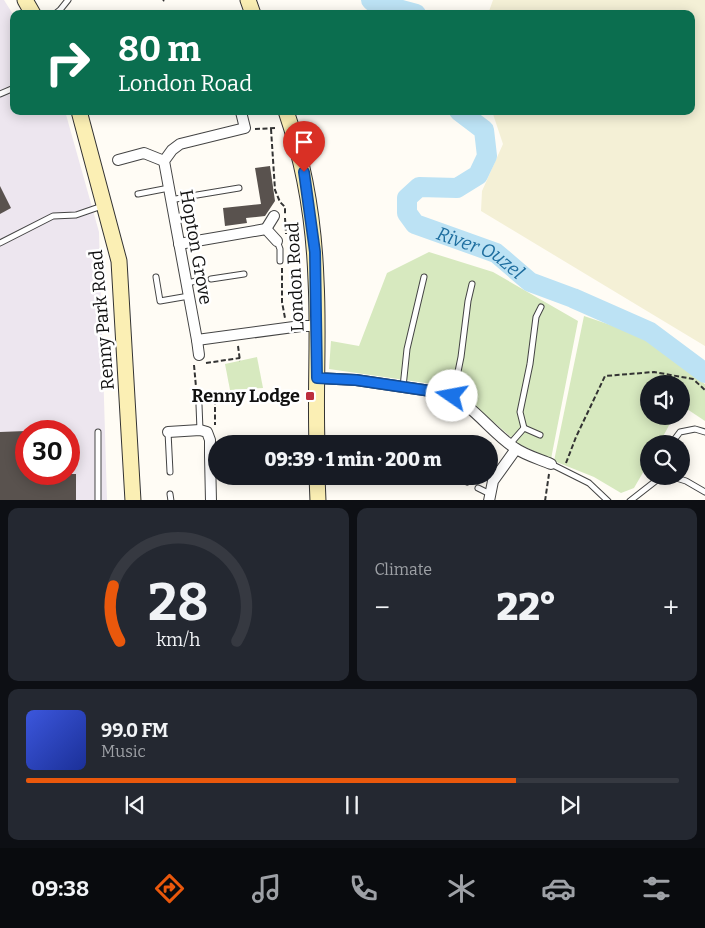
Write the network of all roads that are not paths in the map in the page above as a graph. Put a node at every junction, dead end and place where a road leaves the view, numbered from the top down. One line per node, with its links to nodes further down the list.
1 (68, 0): 2 (lane)
2 (60, 10)
3 (80, 115): 14 (street, Renny Park Road)
4 (242, 115): 7 (street)
5 (288, 118): 30 (street, London Road)
6 (118, 160): 7 (street)
7 (164, 160): 8 (street, Hopton Grove)
8 (168, 188): 10 (lane); 13 (street, Hopton Grove)
9 (239, 188): 11 (lane)
10 (138, 194)
11 (196, 195)
12 (186, 197): 13 (lane)
13 (171, 200): 19 (street, Hopton Grove)
14 (105, 206): 18 (lane); 58 (street, Renny Park Road)
15 (274, 216): 16 (street)
16 (266, 229): 17 (street); 19 (street)
17 (277, 241): 20 (lane)
18 (0, 243)
19 (179, 244): 26 (street, Hopton Grove)
20 (280, 261)
21 (244, 274): 24 (lane)
22 (424, 276): 34 (lane)
23 (156, 277): 28 (lane)
24 (211, 279)
25 (201, 280): 26 (lane)
26 (186, 283): 28 (street, Hopton Grove)
27 (472, 284): 35 (lane)
28 (188, 296): 31 (street, Hopton Grove)
29 (541, 307): 37 (lane)
30 (317, 326): 31 (street); 33 (street, London Road)
31 (197, 340): 32 (street, Hopton Grove)
32 (201, 359)
33 (317, 378): 34 (street); 43 (street, London Road)
34 (403, 387): 35 (street)
35 (452, 396): 46 (street)
36 (198, 403): 38 (lane)
37 (524, 428): 44 (lane); 46 (lane)
38 (200, 430): 40 (street); 42 (street)
39 (98, 432): 57 (lane)
40 (168, 432): 48 (lane)
41 (705, 432): 45 (lane)
42 (208, 435)
43 (316, 435)
44 (540, 435)
45 (678, 435)
46 (513, 447): 47 (street); 56 (street)
47 (551, 464): 62 (lane)
48 (170, 472)
49 (690, 484): 54 (lane)
50 (212, 485): 60 (street)
51 (317, 485): 61 (street)
52 (650, 485): 63 (lane)
53 (478, 488): 56 (lane)
54 (705, 492)
55 (170, 494): 59 (lane)
56 (489, 497)
57 (98, 500)
58 (133, 500)
59 (171, 500)
60 (211, 500)
61 (318, 500)
62 (608, 500)
63 (630, 500)

